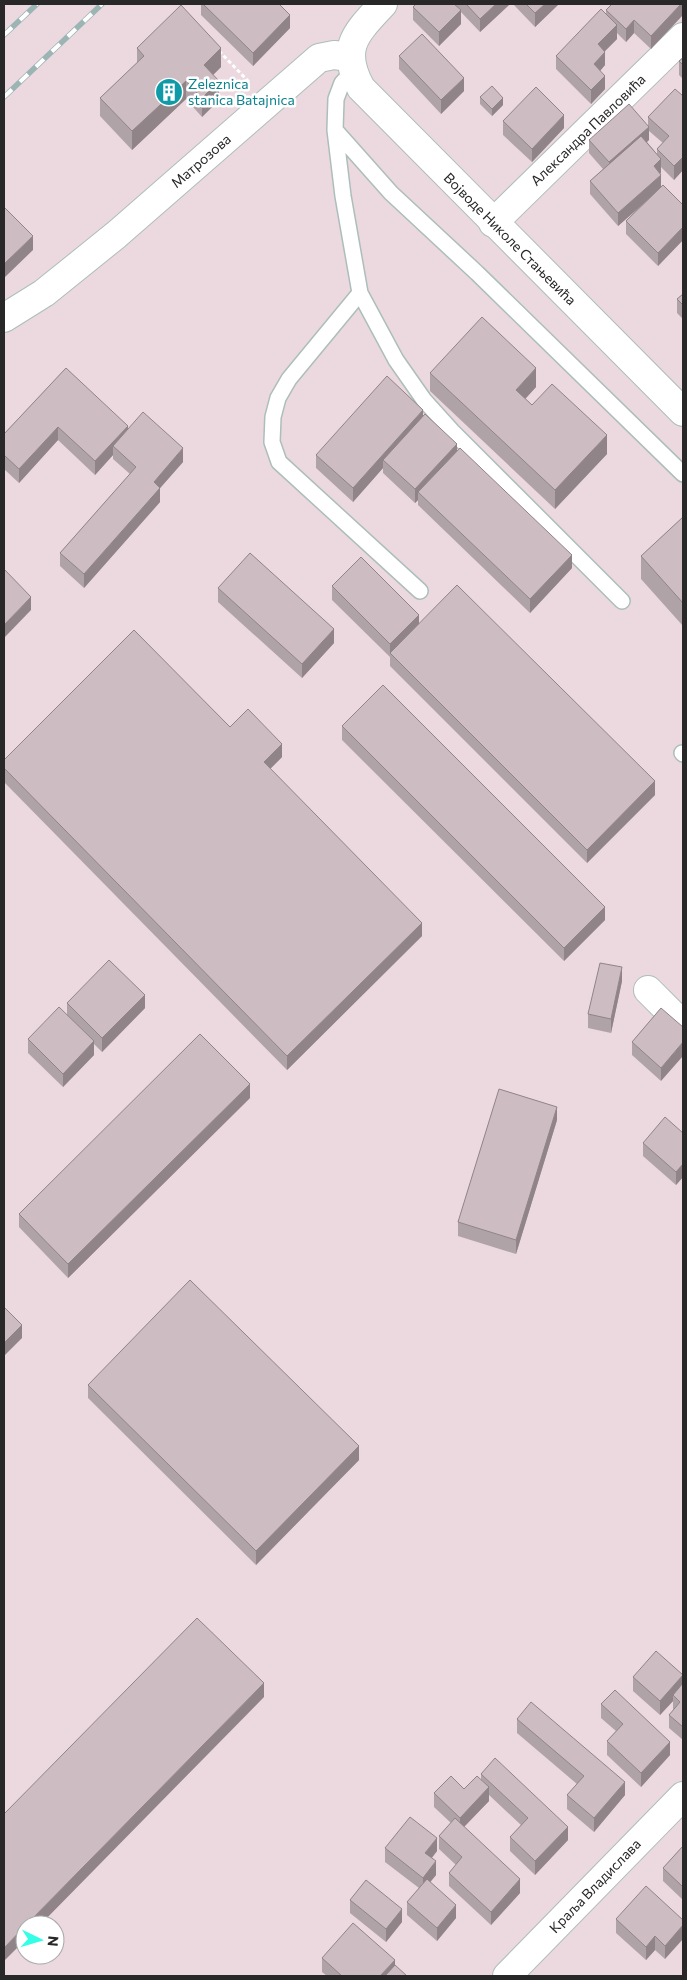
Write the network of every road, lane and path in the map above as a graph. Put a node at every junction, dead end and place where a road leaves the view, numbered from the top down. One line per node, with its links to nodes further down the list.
1 (383, 4): 4 (street)
2 (683, 37): 7 (street, Александра Павловића)
3 (213, 45): 5 (path)
4 (351, 65): 5 (street, Матрозова); 6 (lane); 7 (street, Војводе Николе Стањевића)
5 (268, 102): 9 (street, Матрозова)
6 (335, 130): 8 (lane); 11 (lane)
7 (493, 223): 10 (street, Војводе Николе Стањевића)
8 (360, 293): 12 (lane); 13 (lane)
9 (4, 318)
10 (683, 412)
11 (683, 474)
12 (420, 591)
13 (622, 601)
14 (648, 990): 15 (street)
15 (683, 1025)
16 (683, 1796): 17 (street, Краља Владислава)
17 (508, 1976)

